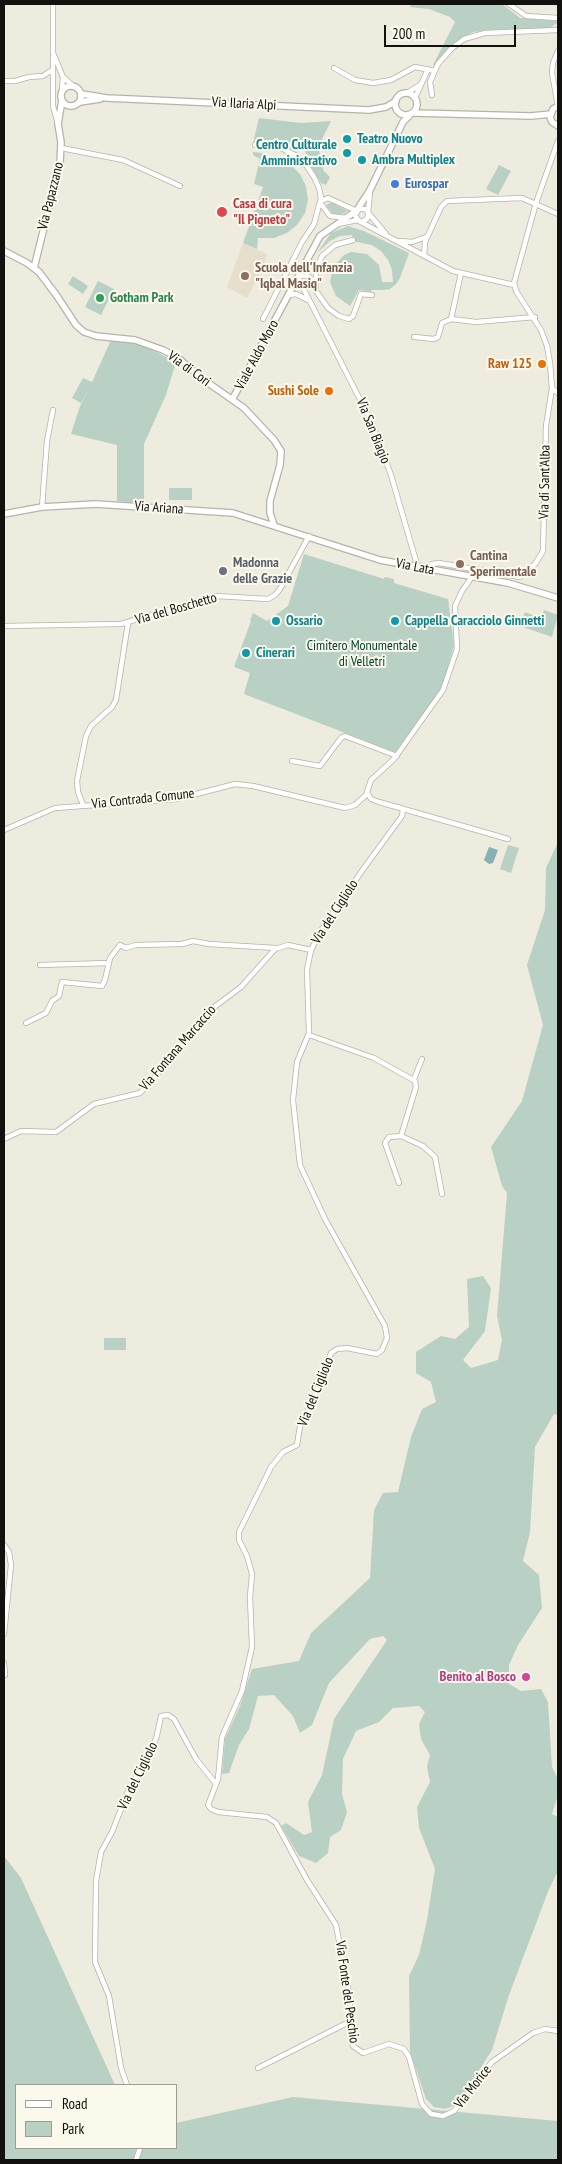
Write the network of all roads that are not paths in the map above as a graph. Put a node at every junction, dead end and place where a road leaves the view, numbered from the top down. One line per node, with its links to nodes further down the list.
1 (54, 4): 6 (street, Via Papazzano)
2 (509, 4): 3 (street)
3 (558, 18)
4 (558, 30): 10 (street)
5 (558, 51): 25 (street)
6 (53, 53): 9 (street, Via Papazzano); 11 (street, Via Papazzano)
7 (334, 68): 8 (street)
8 (428, 69): 10 (street); 13 (street)
9 (52, 70): 12 (street); 34 (street, Via Papazzano)
10 (435, 71): 18 (street)
11 (63, 76): 14 (street, Via Papazzano); 15 (street, Via Papazzano)
12 (4, 81)
13 (421, 84): 16 (street); 20 (street)
14 (72, 85): 15 (street); 17 (street)
15 (62, 92): 21 (street)
16 (407, 93): 20 (street); 22 (street)
17 (82, 94): 19 (street, Via Ilaria Alpi); 23 (street)
18 (432, 95)
19 (107, 98): 23 (street, Via Ilaria Alpi); 26 (street, Via Ilaria Alpi)
20 (416, 99): 27 (street); 29 (street)
21 (62, 100): 24 (street); 31 (street, Via Papazzano)
22 (396, 101): 26 (street); 28 (street)
23 (80, 102): 24 (street)
24 (74, 106): 31 (street)
25 (558, 106): 30 (street)
26 (382, 109): 28 (street, Via Ilaria Alpi)
27 (433, 112): 29 (street); 32 (street)
28 (400, 113): 29 (street); 33 (street)
29 (412, 114): 33 (street)
30 (551, 114): 32 (street); 35 (street)
31 (61, 115): 34 (street, Via Papazzano)
32 (532, 116): 35 (street)
33 (403, 122): 40 (street)
34 (58, 124): 38 (street, Via Papazzano)
35 (556, 125)
36 (558, 141): 42 (street)
37 (255, 145): 41 (street)
38 (61, 148): 39 (street); 60 (street, Via Papazzano)
39 (180, 186)
40 (370, 190): 43 (street); 44 (street)
41 (320, 202): 43 (street); 46 (street); 49 (street, Viale Aldo Moro)
42 (536, 203): 45 (street); 52 (street); 65 (street)
43 (357, 211): 44 (street); 46 (street); 47 (street)
44 (368, 214): 47 (street); 51 (street)
45 (558, 214)
46 (346, 218): 48 (street)
47 (358, 221): 48 (street); 51 (street)
48 (337, 224): 50 (street)
49 (310, 230): 50 (street); 53 (street, Viale Aldo Moro)
50 (320, 236): 56 (street, Viale Aldo Moro)
51 (388, 237): 55 (street)
52 (427, 237): 55 (street); 58 (street)
53 (305, 238): 56 (street); 69 (street, Viale Aldo Moro)
54 (353, 240): 61 (street)
55 (394, 240): 58 (street)
56 (316, 244): 59 (street, Viale Aldo Moro)
57 (4, 251): 60 (street, Via di Cori)
58 (424, 256): 62 (street)
59 (307, 261): 61 (street); 63 (street, Viale Aldo Moro)
60 (34, 268): 77 (street, Via di Cori)
61 (316, 269): 64 (street)
62 (461, 274): 65 (street); 73 (street)
63 (298, 277): 64 (street); 66 (street, Viale Aldo Moro); 68 (street, Via San Biagio)
64 (315, 282): 67 (street)
65 (514, 286): 71 (street, Via di Sant'Alba)
66 (289, 295): 68 (street); 70 (street, Viale Aldo Moro)
67 (372, 296)
68 (309, 302): 83 (street, Via San Biagio)
69 (270, 304): 70 (street, Viale Aldo Moro); 72 (street, Viale Aldo Moro)
70 (281, 310): 77 (street, Viale Aldo Moro)
71 (535, 317): 73 (street); 75 (street, Via di Sant'Alba)
72 (263, 318)
73 (451, 318): 74 (street)
74 (414, 337)
75 (552, 388): 76 (street); 84 (street, Via di Sant'Alba)
76 (558, 393)
77 (233, 398): 81 (street, Via di Cori)
78 (53, 410): 79 (street)
79 (42, 507): 80 (street, Via Ariana); 81 (street, Via Ariana)
80 (4, 514)
81 (274, 525): 82 (street, Via Lata)
82 (309, 536): 83 (street, Via Lata); 87 (street, Via del Boschetto)
83 (418, 568): 84 (street, Via Lata)
84 (428, 569): 85 (street, Via Lata)
85 (472, 577): 86 (street, Via Lata); 89 (street)
86 (558, 598)
87 (128, 623): 88 (street, Via del Boschetto); 92 (street, Via del Boschetto)
88 (4, 626)
89 (397, 756): 90 (street); 91 (street)
90 (292, 761)
91 (367, 794): 92 (street, Via Contrada Comune); 93 (street)
92 (83, 805): 94 (street, Via Contrada Comune)
93 (399, 807): 95 (street); 97 (street, Via del Cigliolo)
94 (4, 830)
95 (508, 840)
96 (276, 948): 97 (street); 98 (street); 105 (street, Via Fontana Marcaccio)
97 (311, 950): 101 (street, Via del Cigliolo)
98 (109, 963): 99 (street); 100 (street)
99 (40, 965)
100 (26, 1023)
101 (309, 1035): 103 (street); 112 (street, Via del Cigliolo)
102 (422, 1060): 103 (street)
103 (414, 1080): 104 (street)
104 (401, 1136): 106 (street); 107 (street)
105 (4, 1139)
106 (399, 1183)
107 (442, 1194)
108 (4, 1545): 109 (street)
109 (4, 1634)
110 (4, 1664): 111 (street)
111 (5, 1675)
112 (216, 1784): 113 (street, Via Fonte del Peschio); 116 (street, Via del Cigliolo)
113 (351, 2021): 115 (street); 117 (street, Via Fonte del Peschio)
114 (558, 2031): 117 (street, Via Morice)
115 (258, 2068)
116 (127, 2084)
117 (439, 2116)

